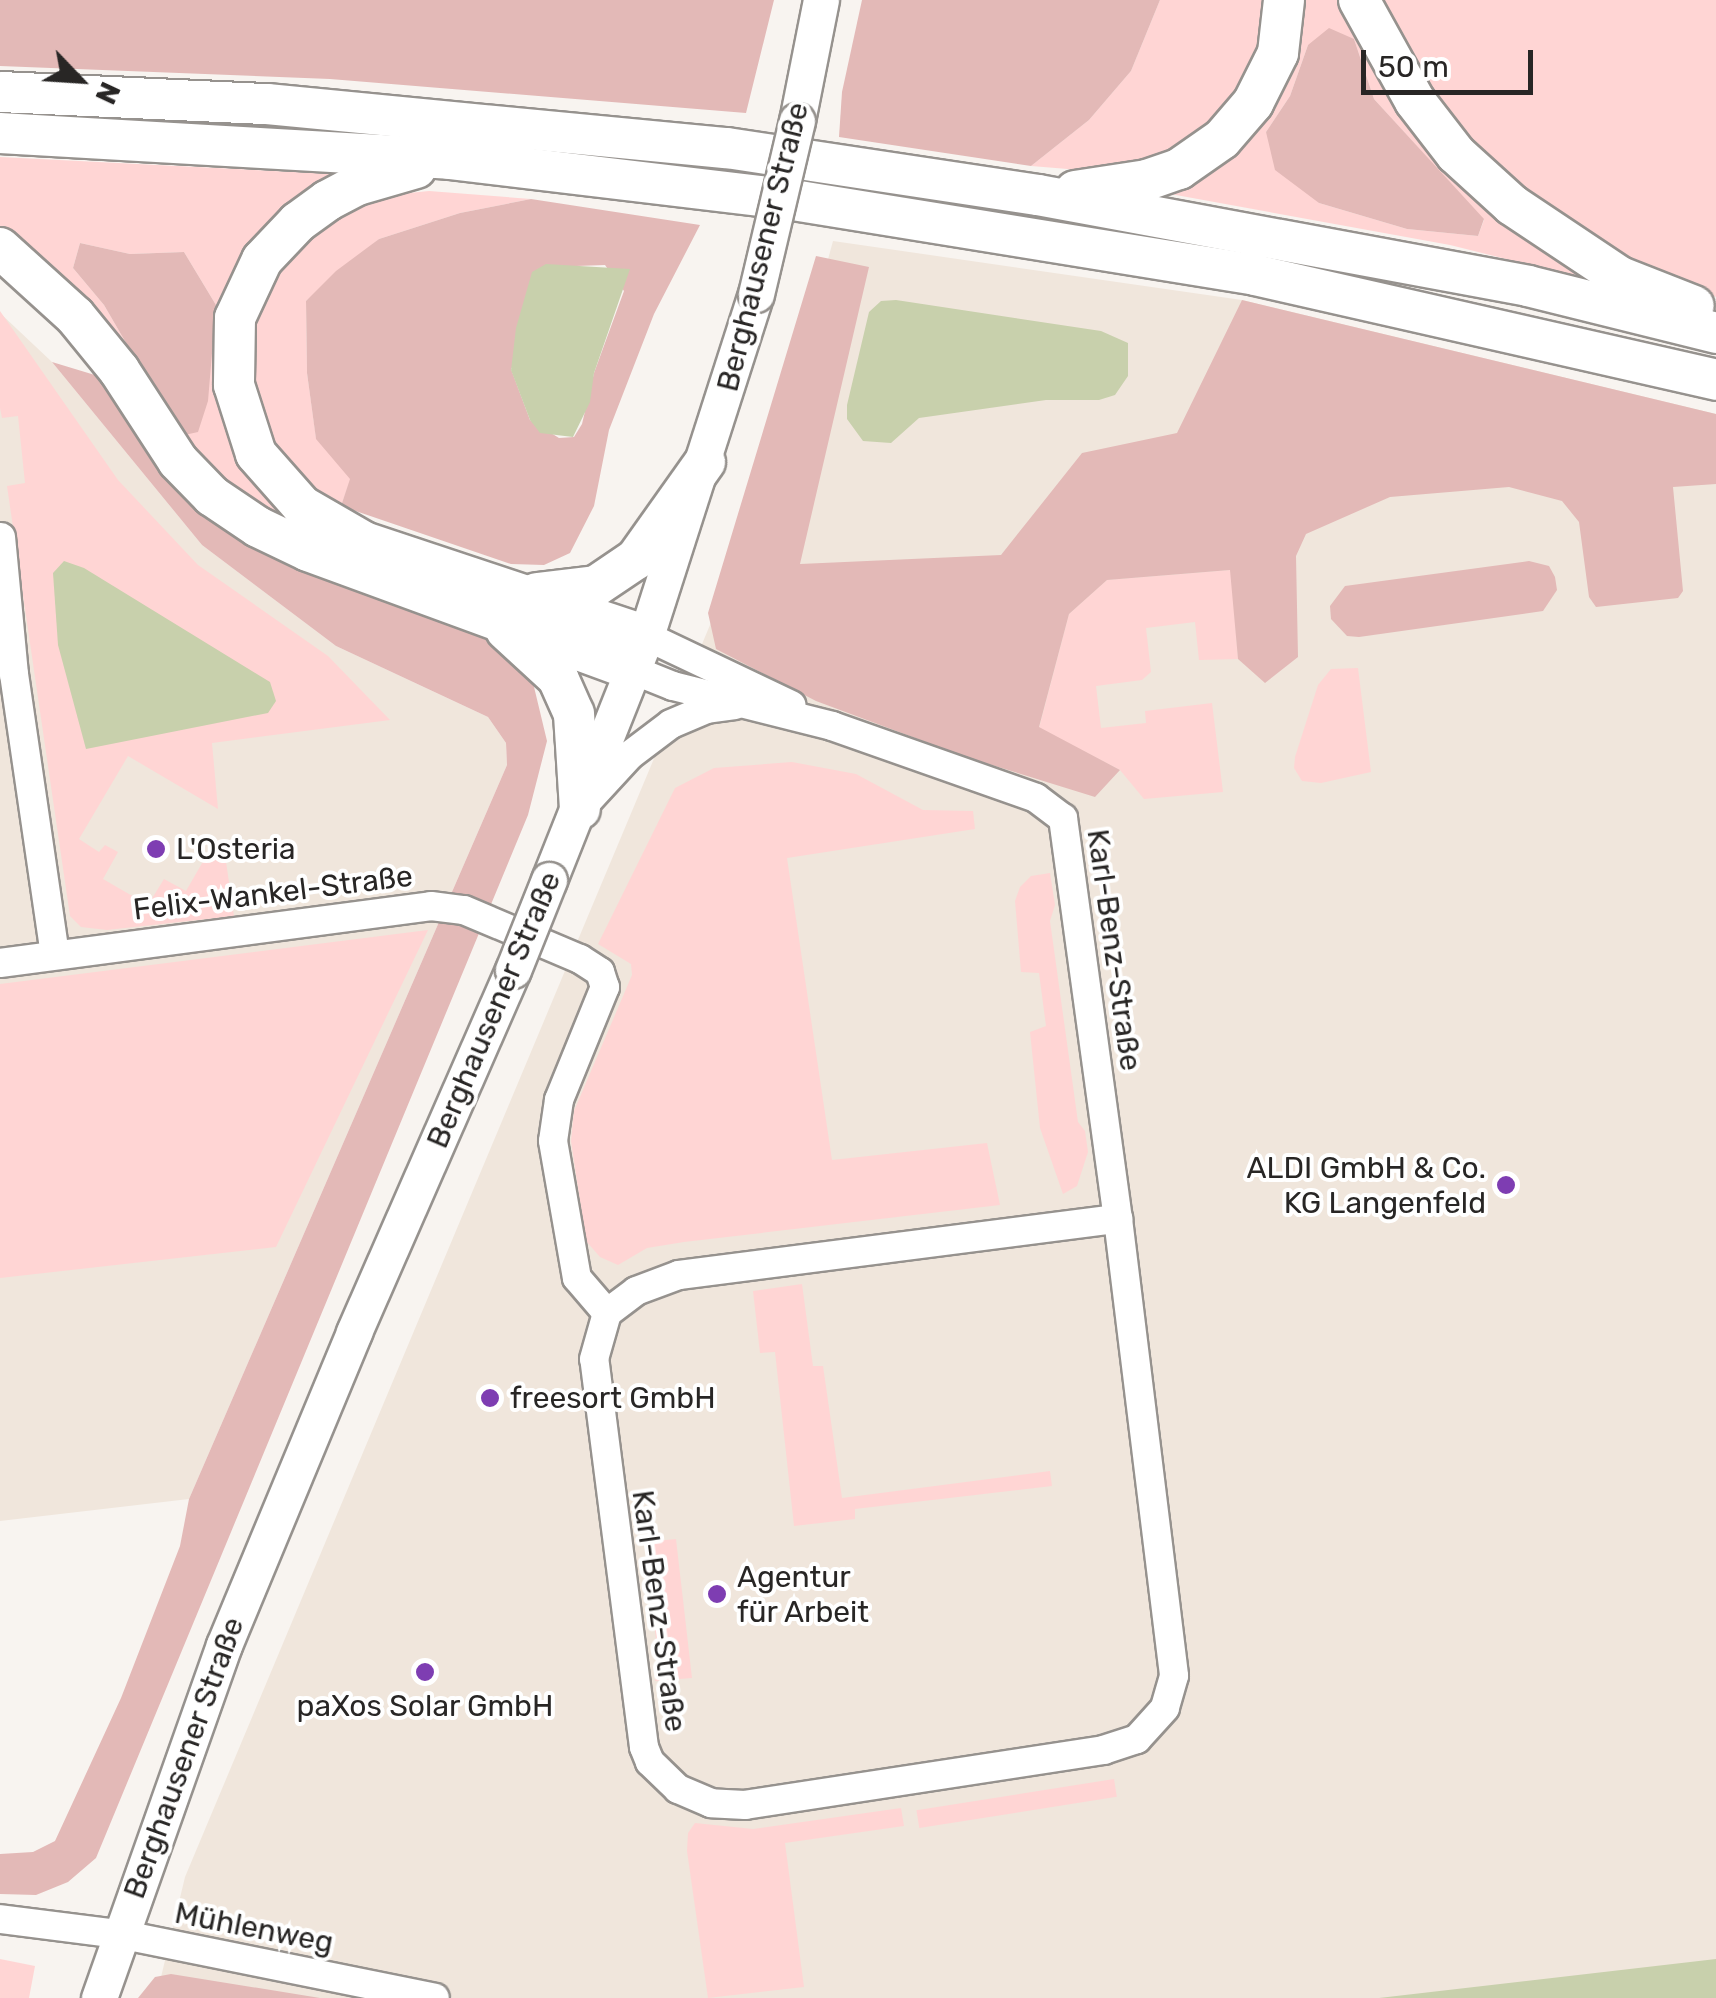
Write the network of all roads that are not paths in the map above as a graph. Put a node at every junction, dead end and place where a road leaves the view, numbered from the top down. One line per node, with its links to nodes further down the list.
1 (821, 0): 12 (main road, Berghausener Straße, bridge)
2 (1284, 0): 7 (highway)
3 (1359, 0): 9 (highway)
4 (0, 92): 7 (highway)
5 (0, 133): 6 (highway)
6 (449, 159): 11 (highway); 14 (highway)
7 (1038, 195): 10 (highway)
8 (0, 248): 14 (highway)
9 (1716, 315)
10 (1716, 333)
11 (1716, 380)
12 (705, 462): 14 (highway); 15 (main road, Berghausener Straße)
13 (1, 537): 19 (street)
14 (507, 606): 15 (highway); 18 (highway)
15 (640, 653): 16 (street, Karl-Benz-Straße); 17 (street, Karl-Benz-Straße); 18 (main road, Berghausener Straße)
16 (742, 705): 17 (street, Karl-Benz-Straße); 18 (street, Karl-Benz-Straße)
17 (832, 726): 21 (street, Karl-Benz-Straße)
18 (580, 809): 24 (main road, Berghausener Straße, bridge)
19 (55, 955): 20 (street, Felix-Wankel-Straße); 22 (street, Felix-Wankel-Straße)
20 (0, 962)
21 (1118, 1219): 22 (street); 22 (street, Karl-Benz-Straße)
22 (607, 1312)
23 (0, 1918): 24 (street, Mühlenweg)
24 (119, 1934): 25 (main road, Berghausener Straße); 26 (street, Mühlenweg)
25 (99, 1998)
26 (435, 1998)

